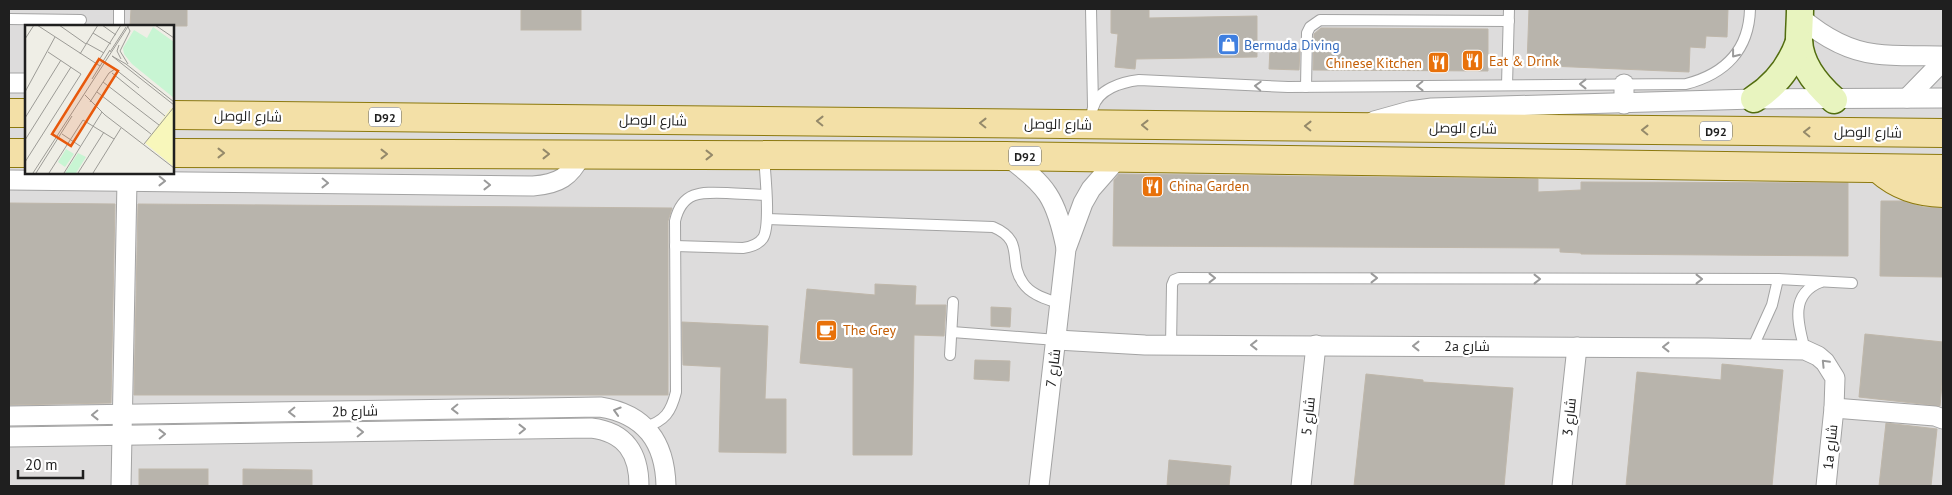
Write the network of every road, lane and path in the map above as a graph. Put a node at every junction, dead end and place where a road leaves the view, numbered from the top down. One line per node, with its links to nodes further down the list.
1 (119, 9): 10 (lane)
2 (1091, 9): 26 (lane)
3 (1509, 9): 8 (lane)
4 (1750, 9): 15 (lane, one-way to 15)
5 (32, 14): 6 (lane); 7 (lane)
6 (9, 19)
7 (80, 20)
8 (1508, 21): 16 (lane); 17 (lane)
9 (1800, 22): 11 (street); 20 (street); 21 (street)
10 (119, 25)
11 (1943, 56)
12 (1943, 61): 18 (street)
13 (9, 83): 14 (street)
14 (25, 83)
15 (1624, 84): 16 (lane, one-way to 16); 22 (street)
16 (1508, 85): 17 (lane, one-way to 17)
17 (1306, 87): 26 (lane, one-way to 26)
18 (1907, 98): 19 (street); 21 (street)
19 (1943, 98)
20 (1754, 99): 21 (street); 22 (street)
21 (1834, 100)
22 (1624, 104): 27 (street)
23 (9, 113): 24 (main road)
24 (25, 114)
25 (174, 115): 26 (main road, شارع الوصل / D92, one-way to 25)
26 (1092, 115): 27 (main road, شارع الوصل / D92, one-way to 26)
27 (1357, 127): 28 (main road, شارع الوصل / D92, one-way to 27)
28 (1943, 133)
29 (9, 153): 30 (main road)
30 (25, 153)
31 (174, 153): 32 (main road, D92, one-way to 32)
32 (582, 154): 33 (main road, D92, one-way to 33); 39 (street, one-way to 32)
33 (764, 155): 34 (main road, D92); 41 (lane)
34 (1006, 156): 35 (main road, D92); 44 (street, شارع 7)
35 (1119, 157): 36 (main road, D92); 44 (street, شارع 7)
36 (1878, 168): 37 (main road, D92); 40 (main road)
37 (1943, 169)
38 (9, 180): 39 (street)
39 (127, 181): 59 (street)
40 (1943, 193)
41 (766, 195): 42 (lane); 43 (lane)
42 (767, 219): 43 (lane); 49 (lane)
43 (676, 246): 62 (lane)
44 (1066, 249): 49 (street, شارع 7)
45 (1778, 279): 46 (lane); 53 (lane, one-way to 45); 55 (lane)
46 (1821, 282): 47 (lane); 56 (lane)
47 (1852, 284)
48 (953, 302): 50 (lane)
49 (1060, 304): 51 (street, شارع 7)
50 (952, 332): 51 (lane); 57 (lane)
51 (1057, 340): 53 (street, 2a شارع); 68 (street, شارع 7)
52 (1316, 345): 53 (street, 2a شارع, one-way to 53); 54 (street, 2a شارع, one-way to 52); 69 (street, شارع 5)
53 (1171, 346)
54 (1576, 347): 55 (street, 2a شارع, one-way to 54); 70 (street, شارع 3)
55 (1752, 349): 56 (street, 2a شارع)
56 (1805, 350): 58 (street, one-way to 56)
57 (950, 356)
58 (1834, 408): 61 (street); 71 (street, 1a شارع)
59 (122, 414): 60 (street, 2b شارع, one-way to 60); 62 (street, 2b شارع, one-way to 59); 63 (street)
60 (9, 416)
61 (1943, 419)
62 (645, 427): 65 (street, 2b شارع)
63 (122, 435): 64 (street, 2b شارع); 66 (street, 2b شارع, one-way to 66); 67 (street)
64 (9, 437)
65 (666, 479)
66 (639, 481)
67 (121, 486)
68 (1039, 486)
69 (1301, 486)
70 (1562, 486)
71 (1826, 486)

